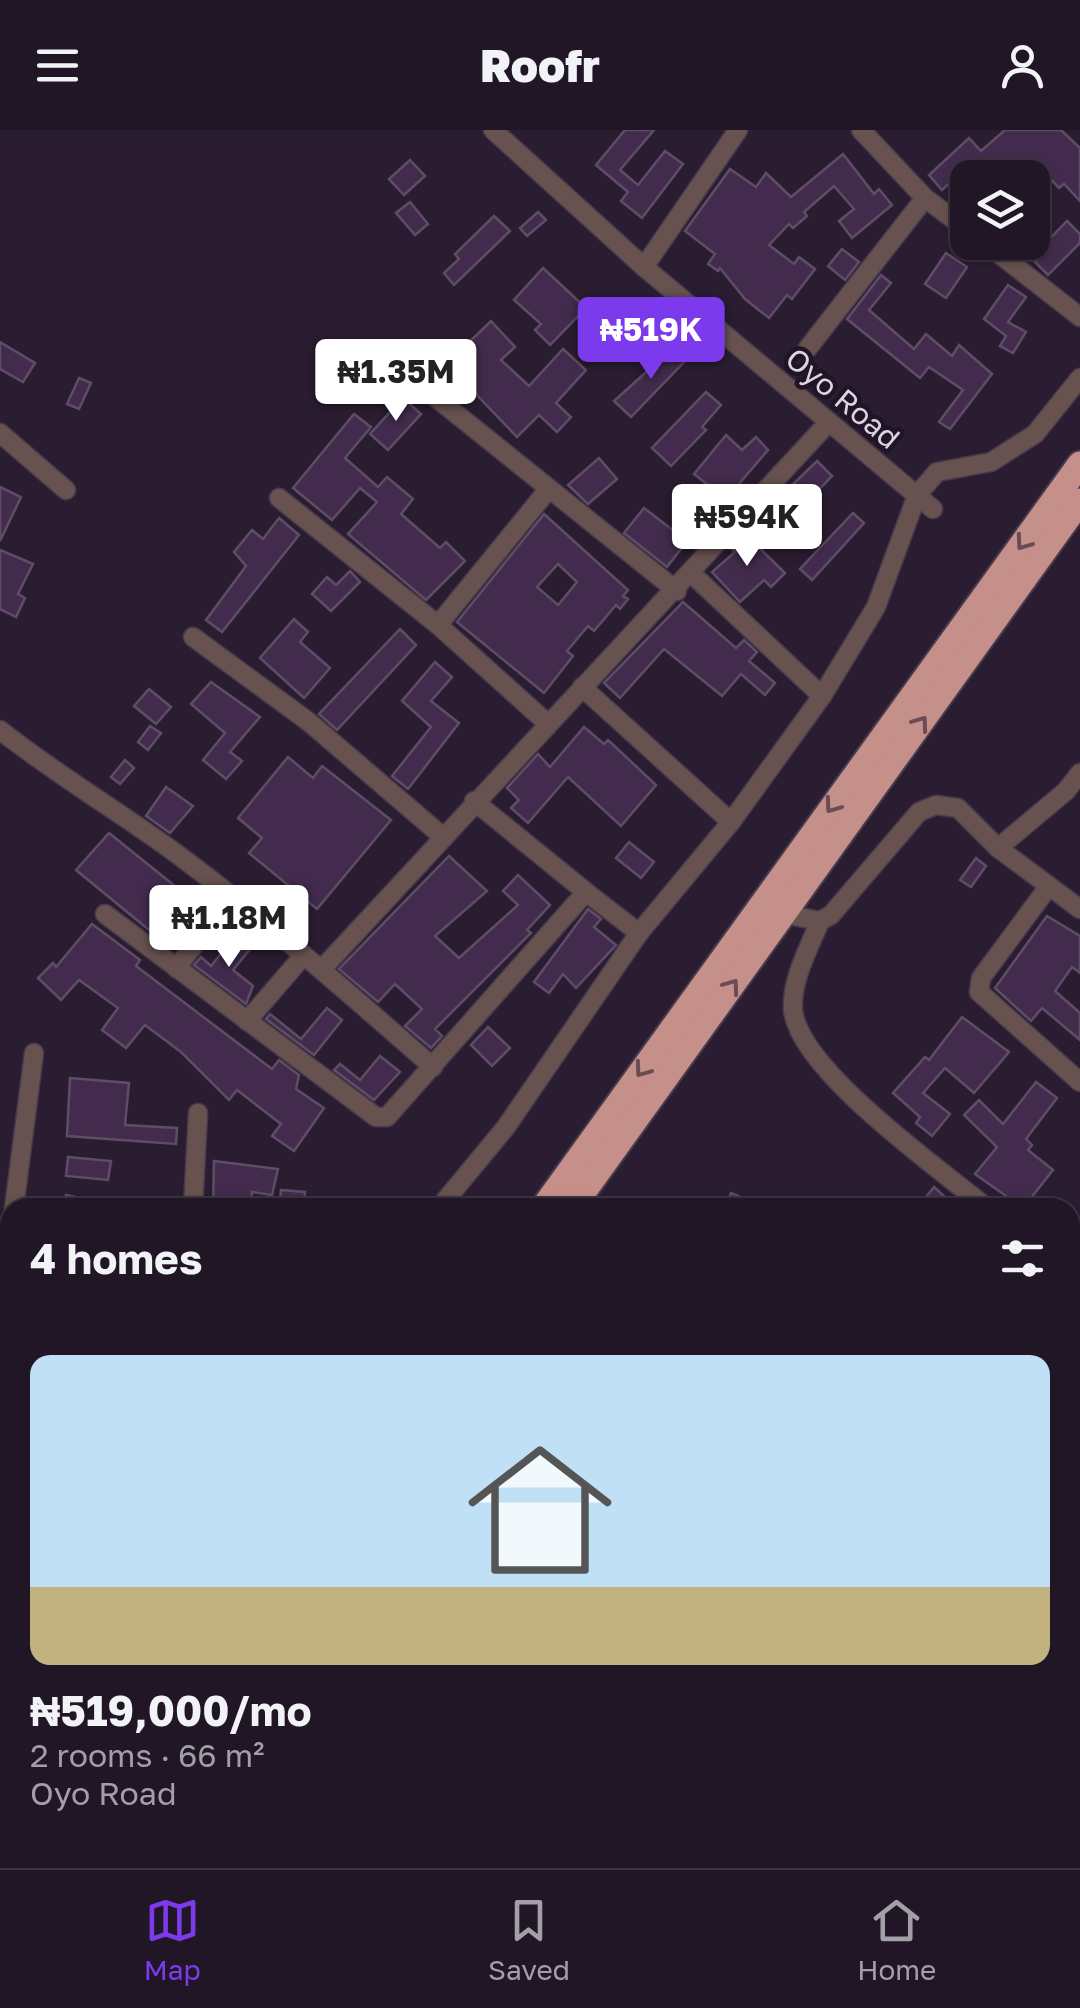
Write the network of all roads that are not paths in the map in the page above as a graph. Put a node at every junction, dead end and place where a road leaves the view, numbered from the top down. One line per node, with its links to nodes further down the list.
1 (492, 130): 7 (street, Oyo Road)
2 (738, 130): 7 (street)
3 (862, 130): 4 (street)
4 (924, 198): 5 (street); 9 (street)
5 (950, 217)
6 (1007, 260): 8 (street)
7 (644, 267): 12 (street, Oyo Road)
8 (1080, 317)
9 (808, 348)
10 (404, 372): 16 (street)
11 (1080, 378): 17 (street)
12 (828, 422): 17 (street, Oyo Road); 21 (street)
13 (0, 433): 15 (street)
14 (1080, 464): 53 (highway, one-way to 53)
15 (66, 490)
16 (547, 492): 22 (street); 23 (street)
17 (917, 495): 20 (street, Oyo Road); 26 (street)
18 (279, 498): 23 (street)
19 (1080, 502): 39 (highway, one-way to 19)
20 (933, 509)
21 (692, 574): 22 (street); 26 (street)
22 (676, 591): 25 (street)
23 (438, 626): 27 (street)
24 (193, 637): 32 (street)
25 (582, 687): 27 (street); 31 (street)
26 (822, 696): 31 (street)
27 (547, 724): 30 (street)
28 (0, 730): 36 (street)
29 (1080, 774): 33 (street)
30 (474, 802): 32 (street); 35 (street)
31 (731, 822): 41 (street)
32 (442, 836): 44 (street)
33 (998, 848): 34 (street); 40 (street)
34 (1049, 886): 37 (street); 48 (street)
35 (586, 892): 41 (street); 47 (street)
36 (232, 898): 42 (street); 43 (street)
37 (1080, 909)
38 (105, 914): 43 (street)
39 (784, 914): 40 (street); 54 (highway, one-way to 39)
40 (820, 921): 55 (street)
41 (638, 934): 52 (street)
42 (304, 955): 44 (street); 45 (street)
43 (176, 968): 45 (street)
44 (322, 969): 47 (street)
45 (246, 1021): 47 (street)
46 (34, 1054): 50 (street)
47 (434, 1067)
48 (1080, 1082)
49 (198, 1113): 51 (street)
50 (15, 1198)
51 (193, 1198)
52 (446, 1198)
53 (550, 1198)
54 (579, 1198)
55 (975, 1198)

